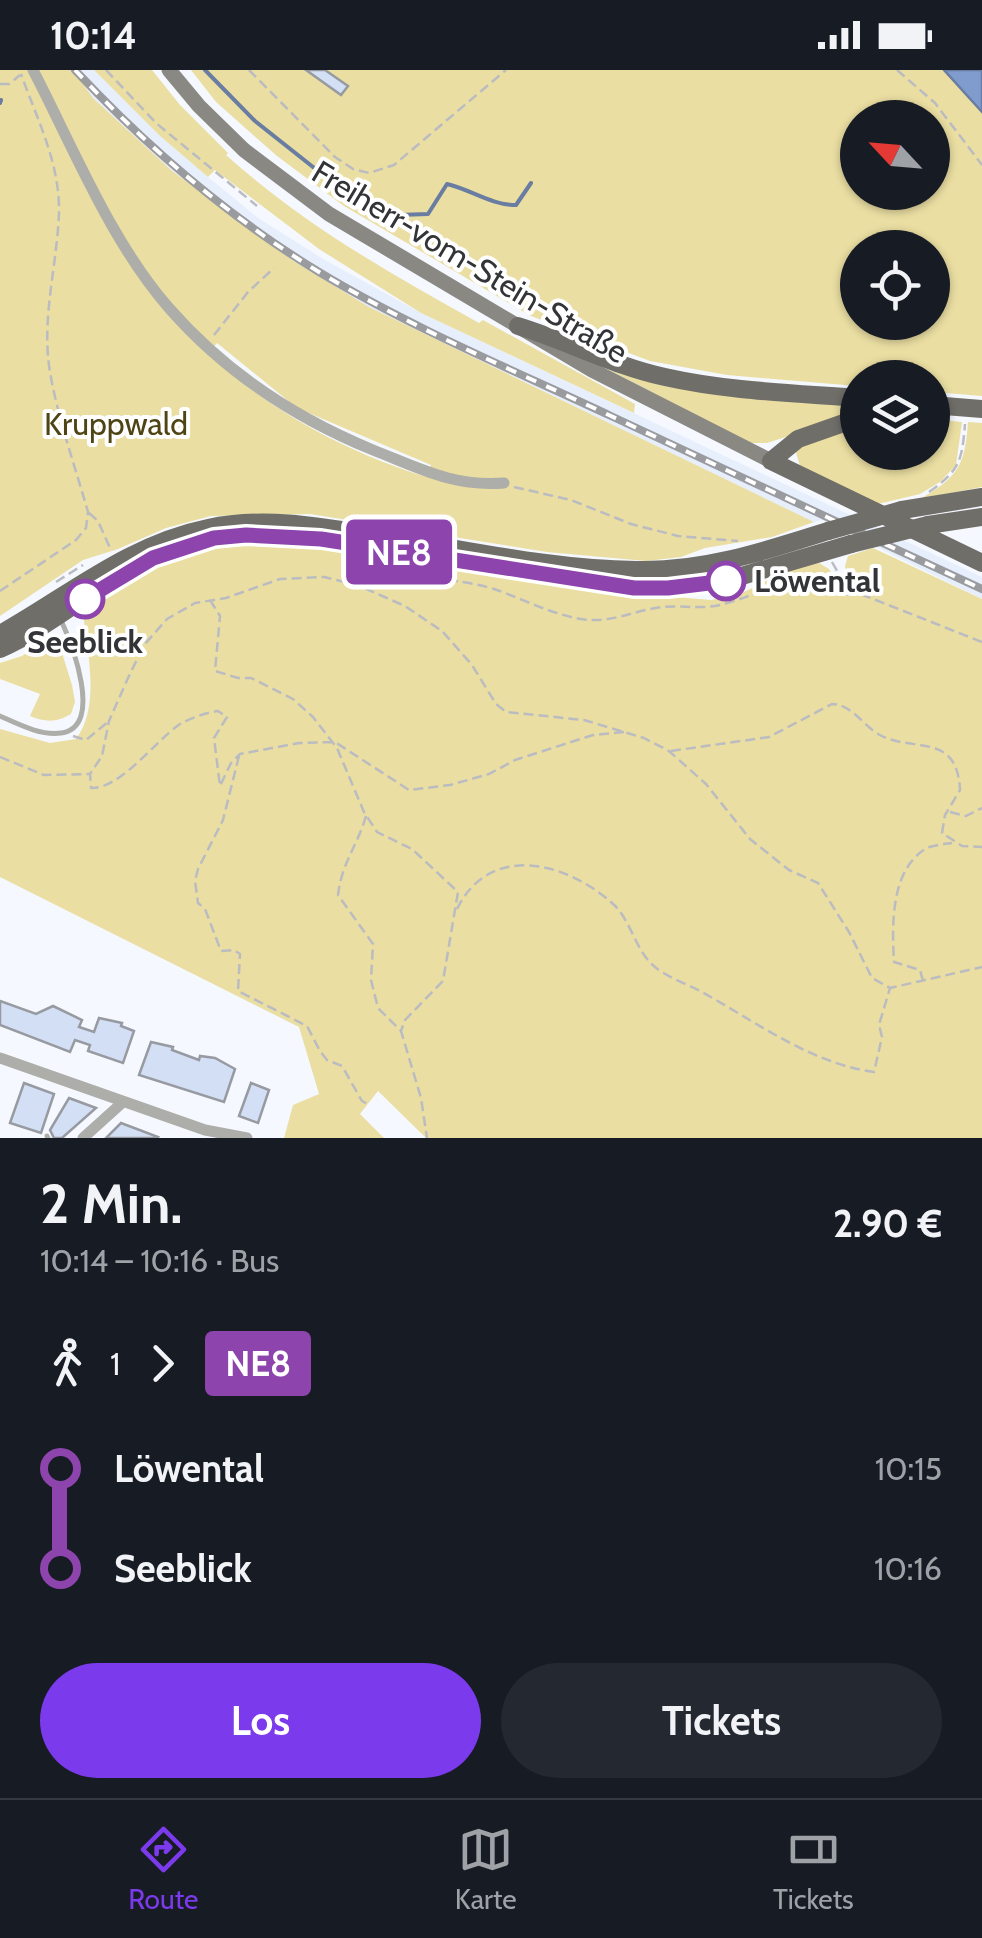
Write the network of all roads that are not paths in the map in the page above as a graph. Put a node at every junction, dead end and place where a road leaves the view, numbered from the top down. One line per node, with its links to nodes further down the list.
1 (34, 70): 9 (street)
2 (169, 70): 3 (main road, Freiherr-vom-Stein-Straße)
3 (518, 326): 4 (main road); 8 (main road, Freiherr-vom-Stein-Straße)
4 (840, 397)
5 (950, 406): 6 (main road)
6 (982, 409)
7 (840, 424): 8 (main road)
8 (771, 462): 12 (main road)
9 (504, 482)
10 (982, 497): 13 (main road, bridge)
11 (982, 517): 13 (main road, bridge)
12 (982, 563)
13 (55, 608): 14 (main road); 15 (main road); 16 (lane)
14 (0, 634)
15 (0, 649)
16 (0, 716)
17 (0, 1058): 18 (street)
18 (123, 1102): 19 (street); 20 (street)
19 (240, 1137)
20 (83, 1138)

